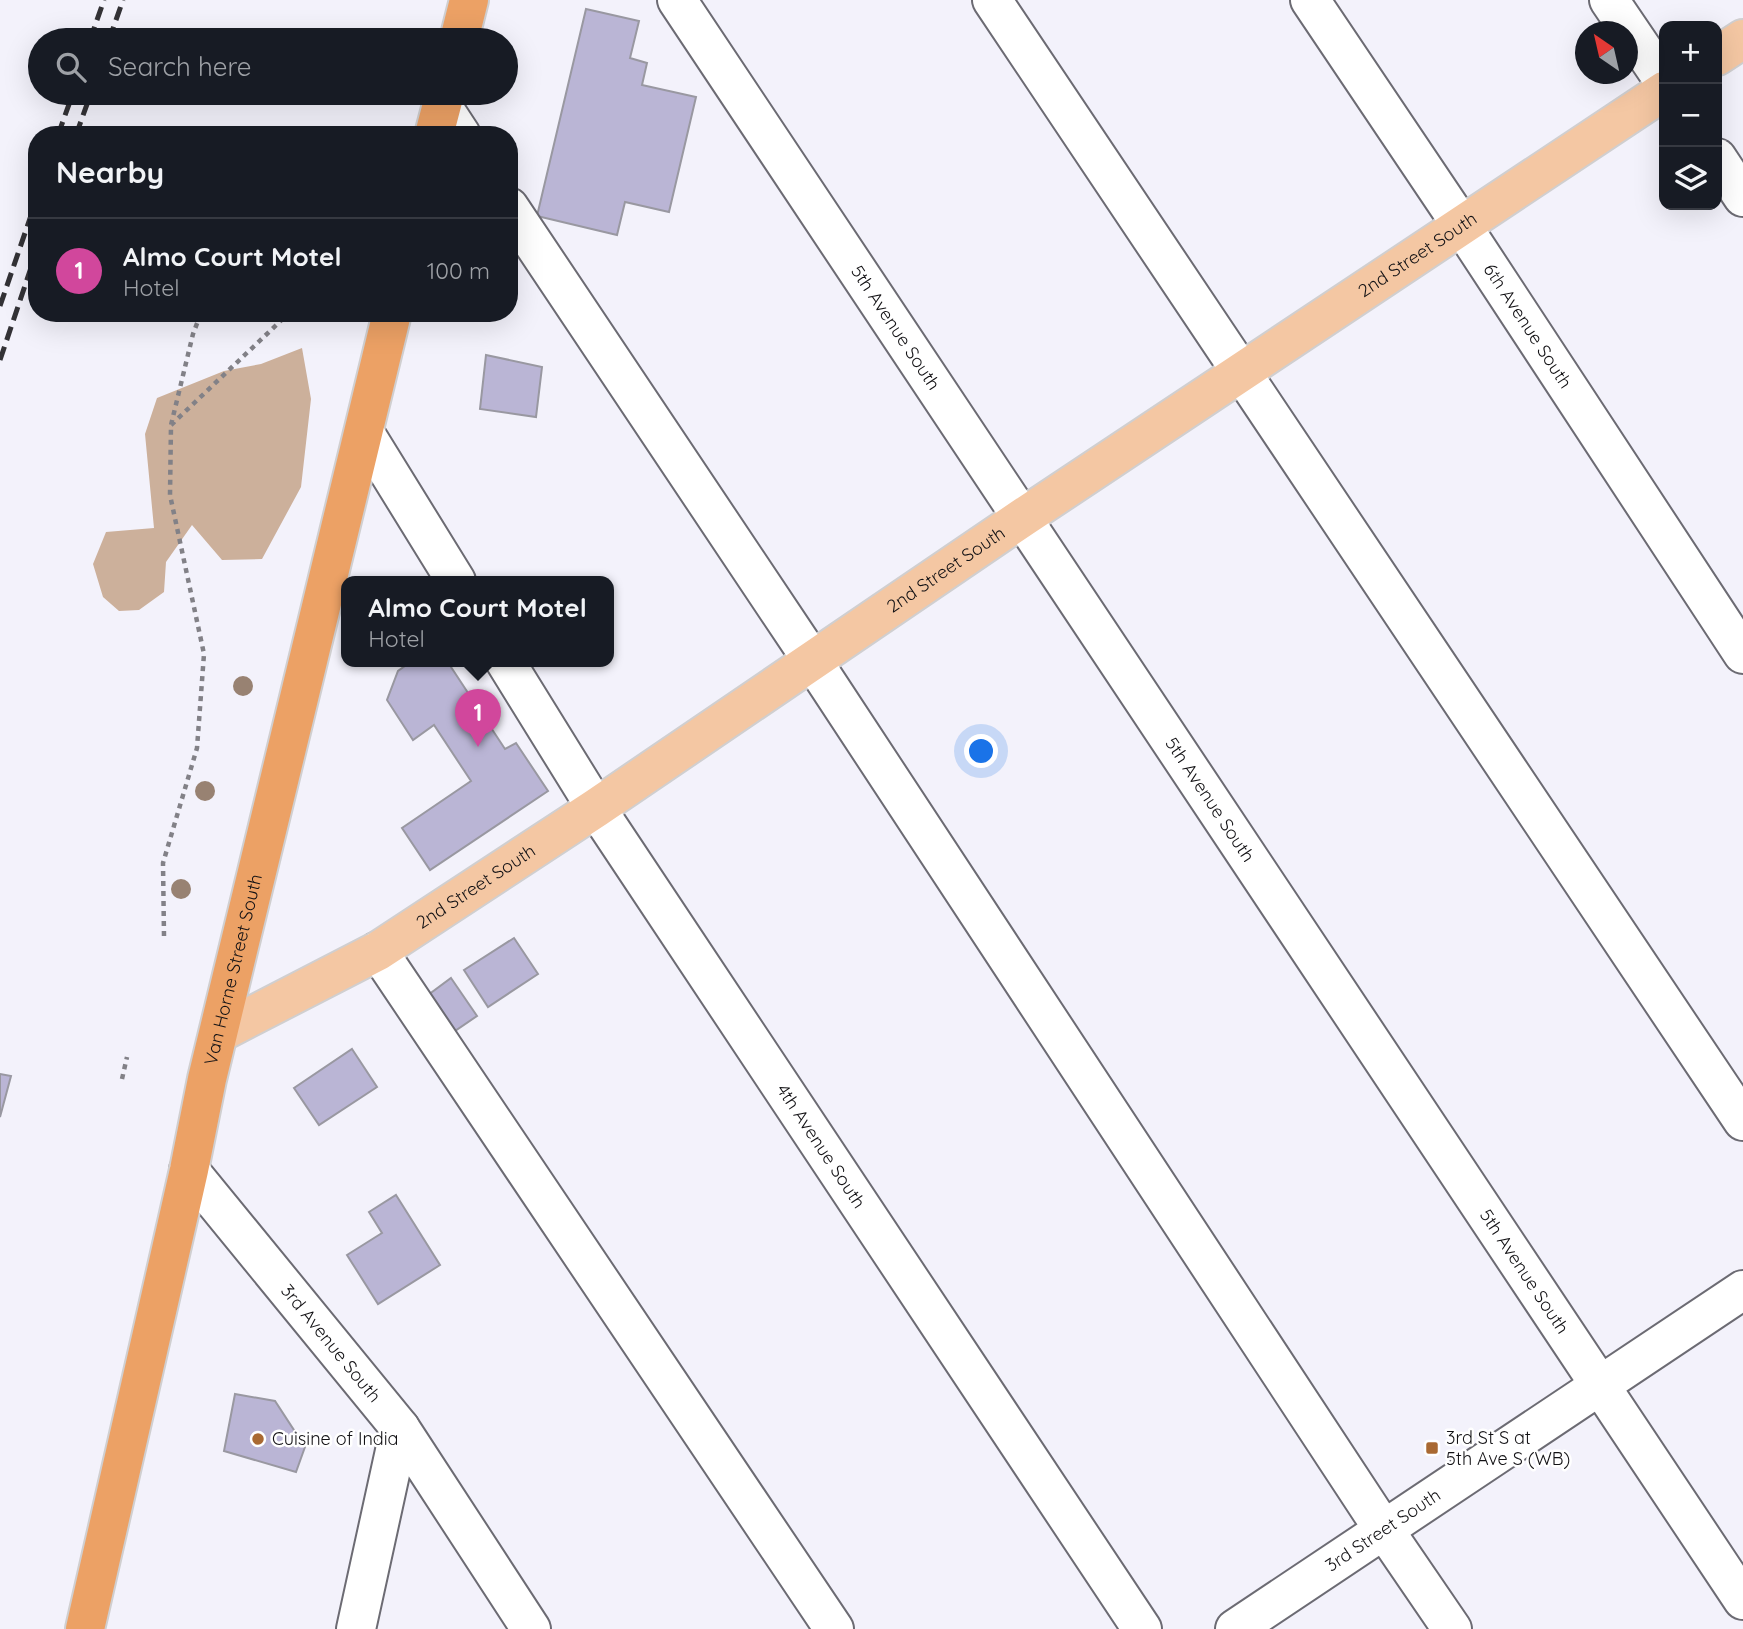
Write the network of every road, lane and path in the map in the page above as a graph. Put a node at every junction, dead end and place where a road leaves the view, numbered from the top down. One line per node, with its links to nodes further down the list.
1 (469, 0): 6 (highway)
2 (677, 0): 21 (street, 5th Avenue South)
3 (992, 0): 18 (street)
4 (1310, 0): 14 (street, 6th Avenue South)
5 (1609, 0): 9 (street)
6 (462, 28)
7 (1743, 39): 8 (main road)
8 (1722, 53)
9 (1659, 75)
10 (1659, 94): 14 (main road, 2nd Street South)
11 (1722, 166): 12 (street)
12 (1743, 197)
13 (518, 220): 24 (street)
14 (1462, 226): 18 (main road, 2nd Street South); 23 (street, 6th Avenue South)
15 (198, 322): 19 (path)
16 (280, 322): 19 (path)
17 (389, 322): 20 (highway, Van Horne Street South)
18 (1242, 372): 21 (main road, 2nd Street South); 32 (street)
19 (171, 425): 27 (path)
20 (364, 432): 22 (street); 29 (highway, Van Horne Street South)
21 (1022, 518): 24 (main road, 2nd Street South); 35 (street, 5th Avenue South)
22 (453, 576)
23 (1743, 654)
24 (812, 661): 26 (main road, 2nd Street South); 37 (street)
25 (509, 667): 26 (street, 4th Avenue South)
26 (596, 808): 28 (main road, 2nd Street South); 43 (street, 4th Avenue South)
27 (163, 936)
28 (378, 951): 29 (main road, 2nd Street South); 42 (street)
29 (219, 1033): 33 (highway, Van Horne Street South)
30 (127, 1057): 31 (path)
31 (122, 1079)
32 (1743, 1121)
33 (190, 1170): 36 (street, 3rd Avenue South); 39 (highway, Van Horne Street South)
34 (1743, 1290): 35 (street, 3rd Street South)
35 (1599, 1385): 37 (street, 3rd Street South); 38 (street, 5th Avenue South)
36 (400, 1428): 40 (street); 41 (street, 3rd Avenue South)
37 (1384, 1530): 44 (street, 3rd Street South); 45 (street)
38 (1743, 1600)
39 (85, 1629)
40 (356, 1629)
41 (531, 1629)
42 (834, 1629)
43 (1142, 1629)
44 (1235, 1629)
45 (1452, 1629)

